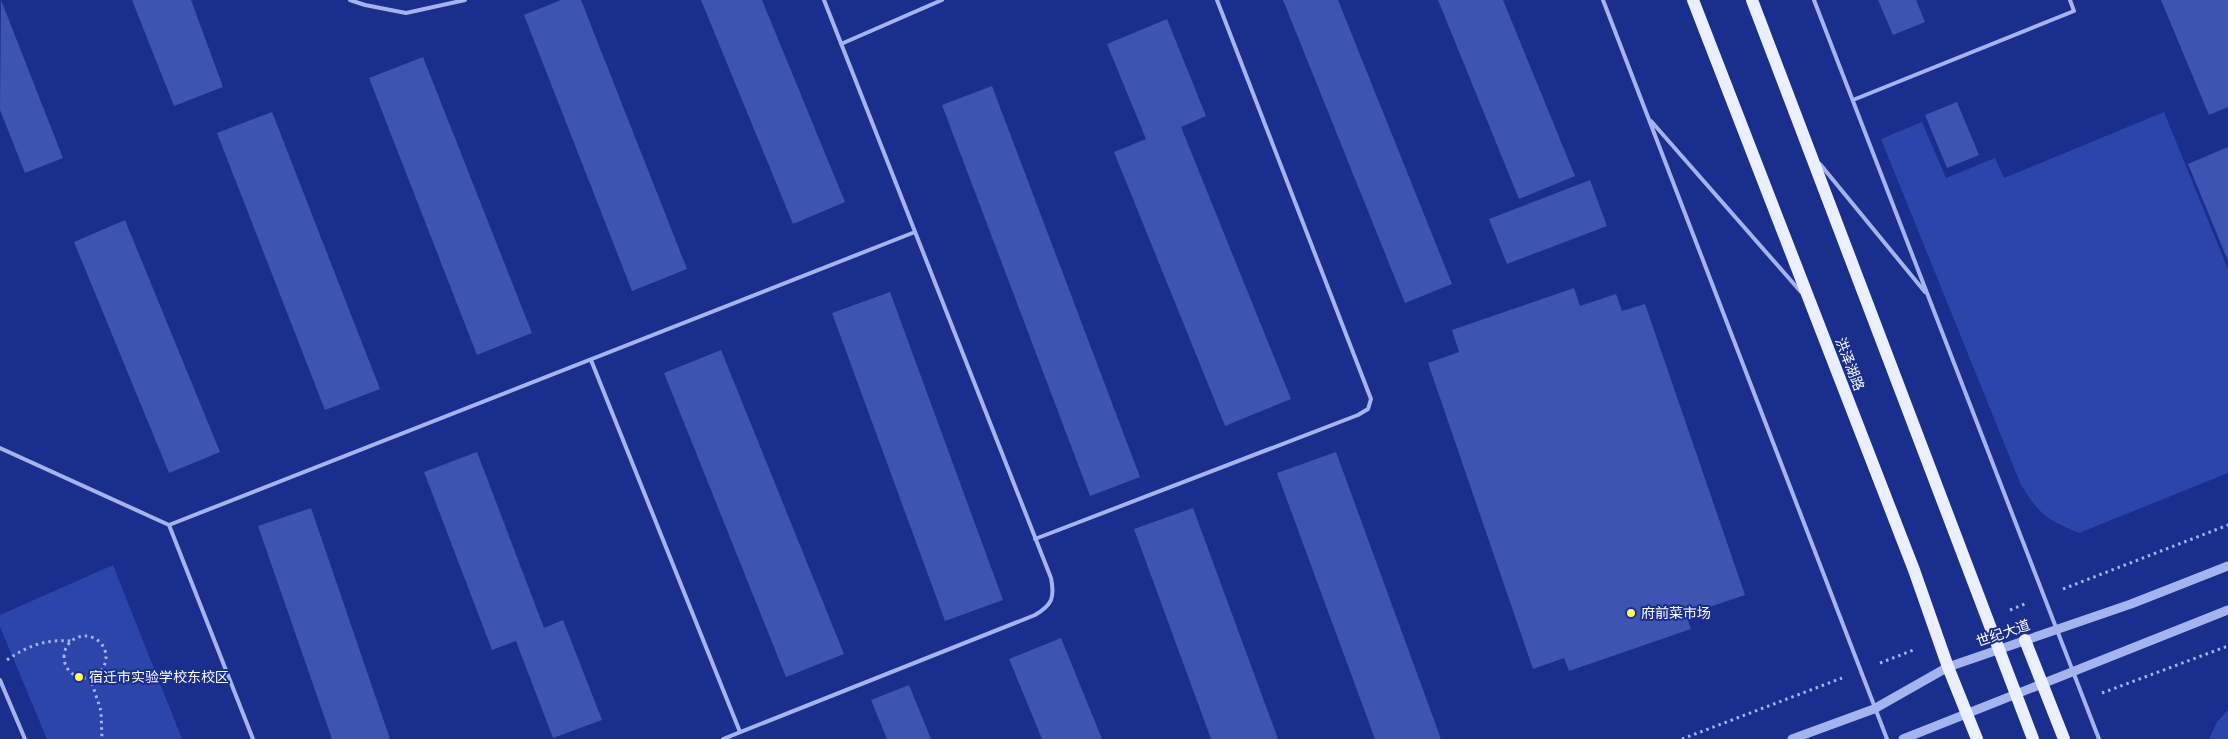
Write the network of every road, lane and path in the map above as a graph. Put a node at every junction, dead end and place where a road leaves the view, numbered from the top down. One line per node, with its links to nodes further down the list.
1 (350, 0): 2 (lane)
2 (465, 0)
3 (824, 0): 11 (lane)
4 (942, 0): 11 (lane)
5 (1217, 0): 21 (lane)
6 (1603, 0): 13 (lane)
7 (1692, 0): 17 (main road, 洪泽湖路)
8 (1752, 0): 14 (main road)
9 (1814, 0): 12 (lane)
10 (2070, 0): 12 (lane)
11 (841, 44): 15 (lane)
12 (1853, 100): 16 (lane)
13 (1648, 118): 17 (lane); 35 (lane)
14 (1812, 155): 16 (lane); 27 (main road)
15 (915, 232): 18 (lane); 21 (lane)
16 (1928, 296): 24 (lane)
17 (1810, 302): 29 (main road, 洪泽湖路)
18 (591, 360): 20 (lane); 37 (lane)
19 (0, 448): 20 (lane)
20 (169, 525): 40 (lane)
21 (1036, 538): 37 (lane)
22 (2228, 566): 24 (street, 世纪大道)
23 (2228, 610): 30 (street)
24 (2057, 630): 25 (street, 世纪大道); 30 (lane)
25 (2025, 640): 27 (street, 世纪大道); 33 (main road)
26 (71, 641): 28 (path); 31 (path); 31 (path)
27 (1998, 648): 29 (street, 世纪大道); 34 (main road)
28 (0, 665)
29 (1948, 667): 35 (street, 世纪大道); 36 (main road, 洪泽湖路)
30 (2073, 672): 33 (street); 48 (lane)
31 (90, 677): 39 (path)
32 (0, 680): 38 (lane)
33 (2043, 685): 34 (street); 47 (main road)
34 (2016, 695): 36 (street); 46 (main road)
35 (1874, 709): 42 (street, 世纪大道); 43 (lane)
36 (1968, 715): 44 (street); 45 (main road, 洪泽湖路)
37 (740, 732): 41 (lane)
38 (25, 739)
39 (102, 739)
40 (253, 739)
41 (723, 739)
42 (1792, 739)
43 (1886, 739)
44 (1903, 739)
45 (1977, 739)
46 (2033, 739)
47 (2064, 739)
48 (2099, 739)

